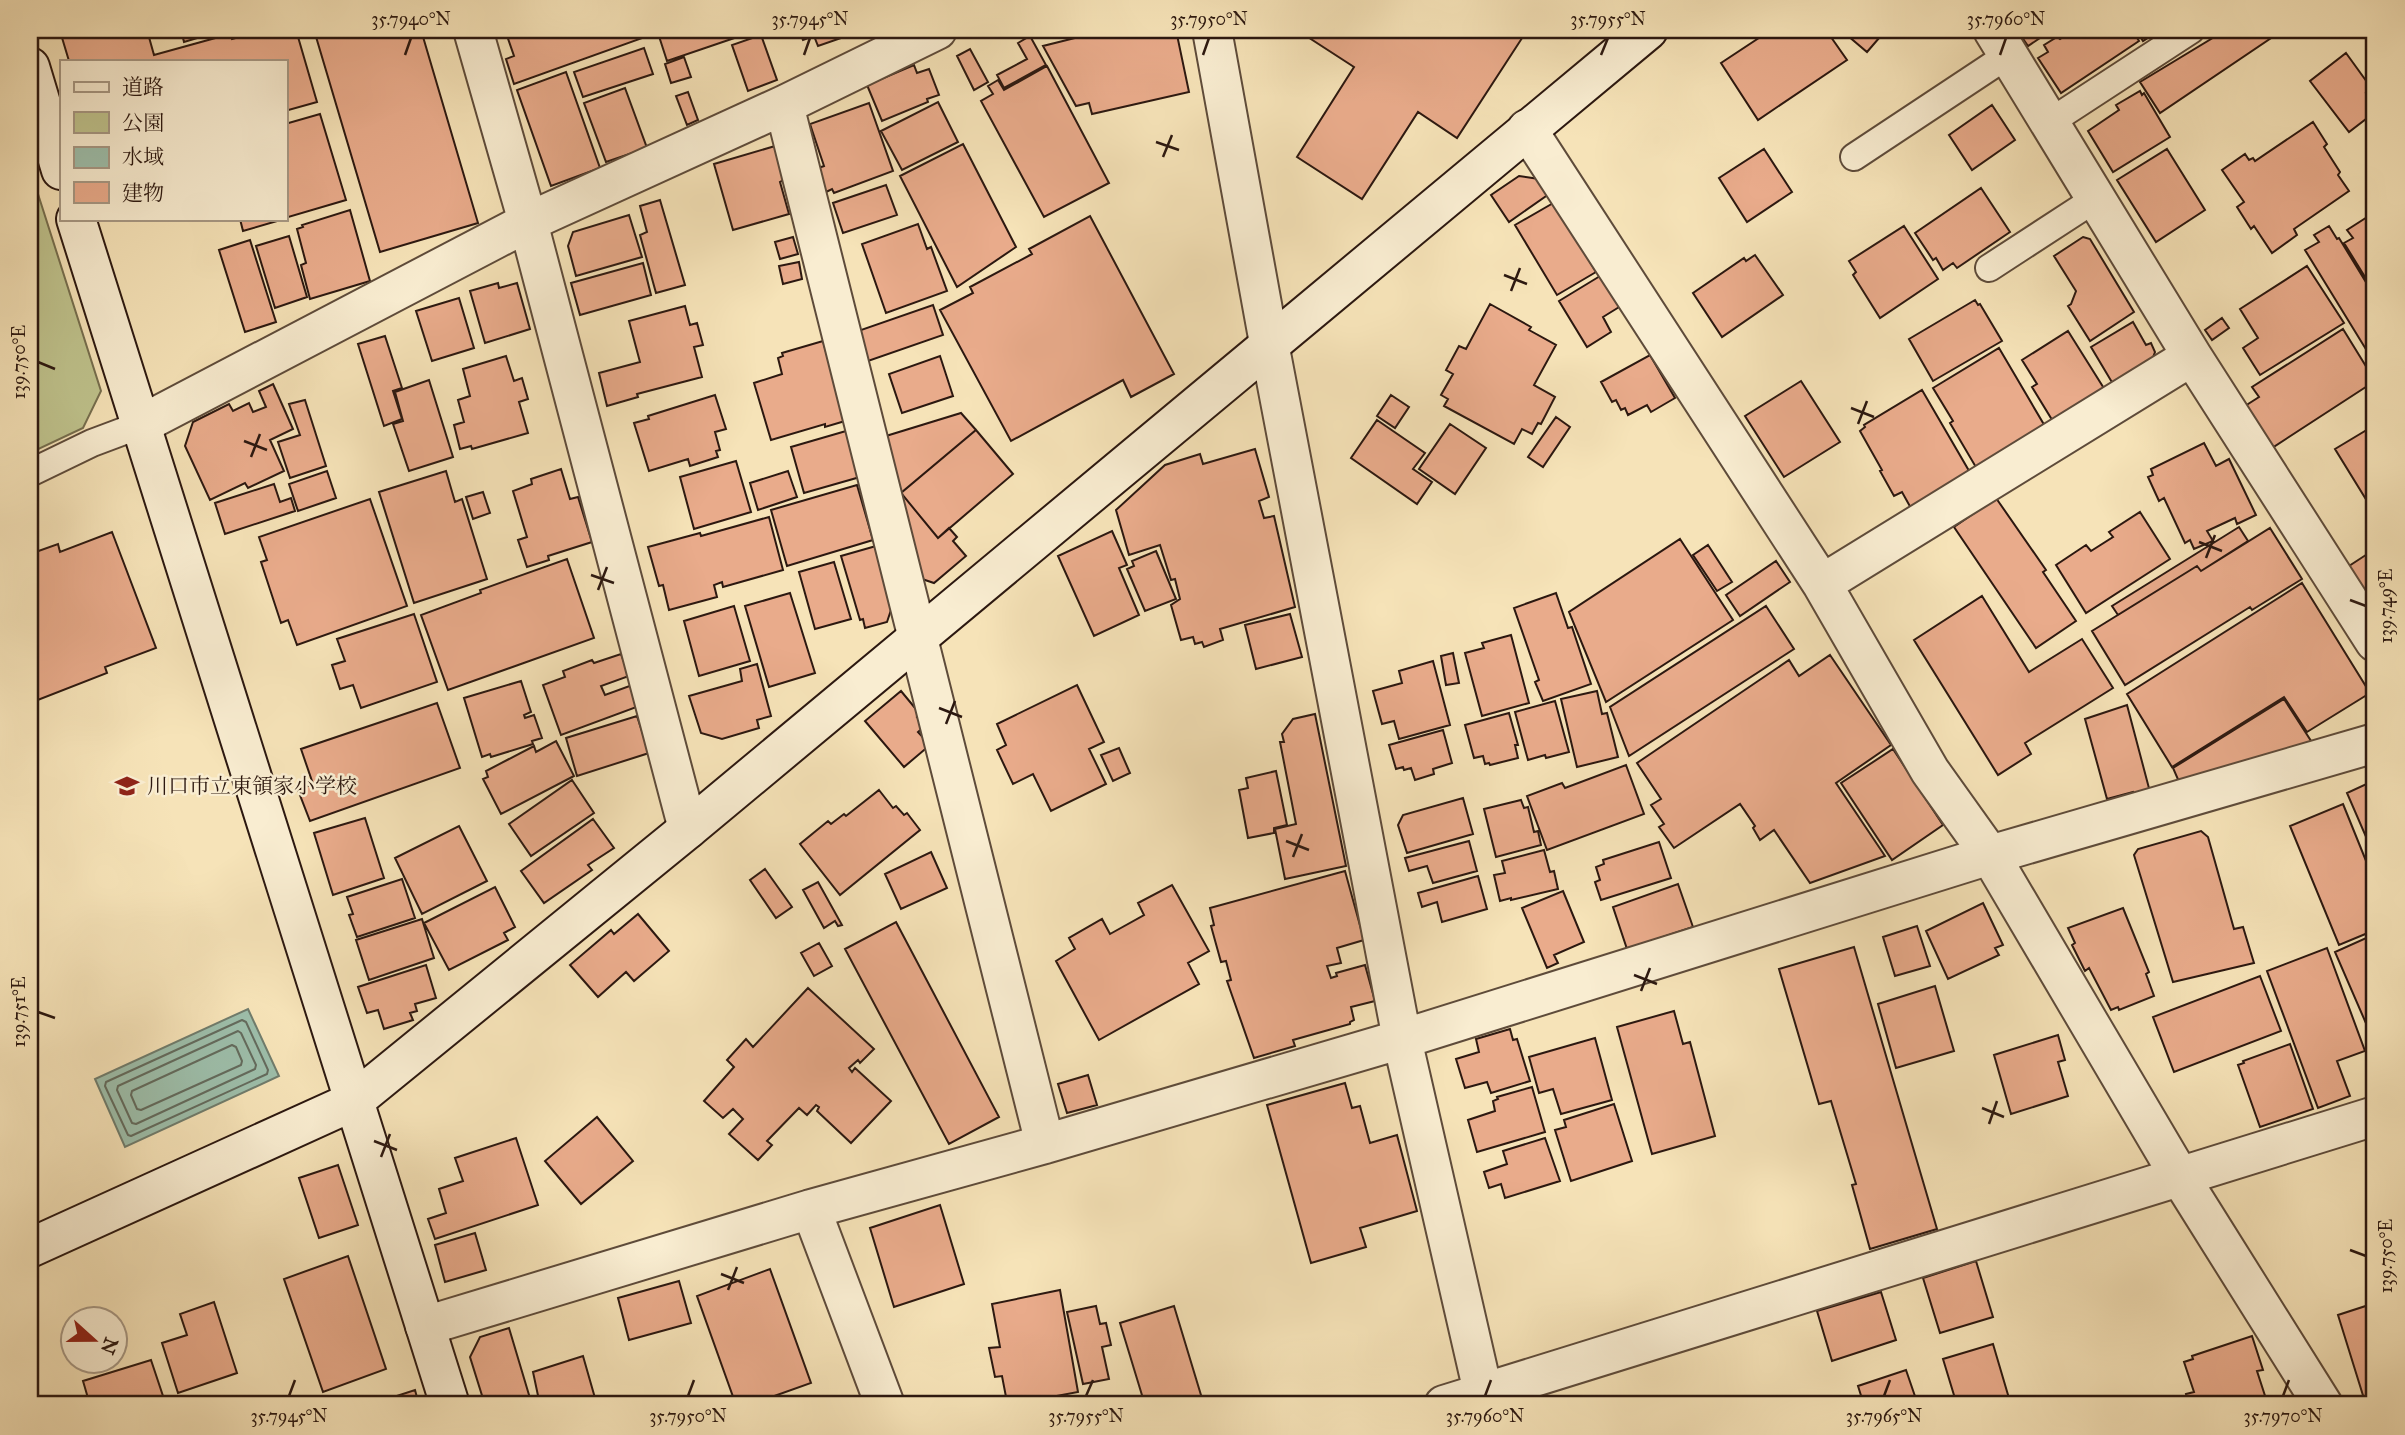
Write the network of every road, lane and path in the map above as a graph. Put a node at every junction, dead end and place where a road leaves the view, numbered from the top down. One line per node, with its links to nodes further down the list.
1 (473, 30): 15 (street)
2 (937, 30): 8 (street)
3 (1212, 30): 17 (street)
4 (1648, 30): 10 (street)
5 (2191, 30): 9 (lane)
6 (2000, 43): 9 (street); 11 (lane)
7 (30, 67): 12 (street)
8 (784, 106): 15 (street); 22 (street)
9 (2050, 122): 13 (street)
10 (1527, 130): 17 (street); 21 (street)
11 (1854, 157)
12 (60, 167)
13 (2095, 198): 16 (lane); 18 (street)
14 (76, 220): 19 (street)
15 (528, 222): 19 (street); 25 (street)
16 (1989, 268)
17 (1269, 343): 22 (street); 27 (street)
18 (2192, 356): 21 (street); 23 (street)
19 (140, 425): 20 (lane); 28 (street)
20 (30, 473)
21 (1822, 584): 26 (street)
22 (918, 636): 25 (street); 30 (street)
23 (2375, 642)
24 (2375, 743): 26 (street)
25 (688, 829): 28 (street)
26 (1990, 855): 27 (street); 31 (street)
27 (1402, 1039): 30 (street); 35 (street)
28 (354, 1101): 33 (street); 34 (street)
29 (2375, 1115): 31 (street)
30 (1045, 1144): 32 (street)
31 (2180, 1177): 35 (street); 39 (street)
32 (811, 1209): 34 (street); 37 (street)
33 (30, 1248)
34 (425, 1326): 36 (street)
35 (1485, 1399): 38 (street)
36 (450, 1405)
37 (885, 1405)
38 (1444, 1405)
39 (2323, 1405)

